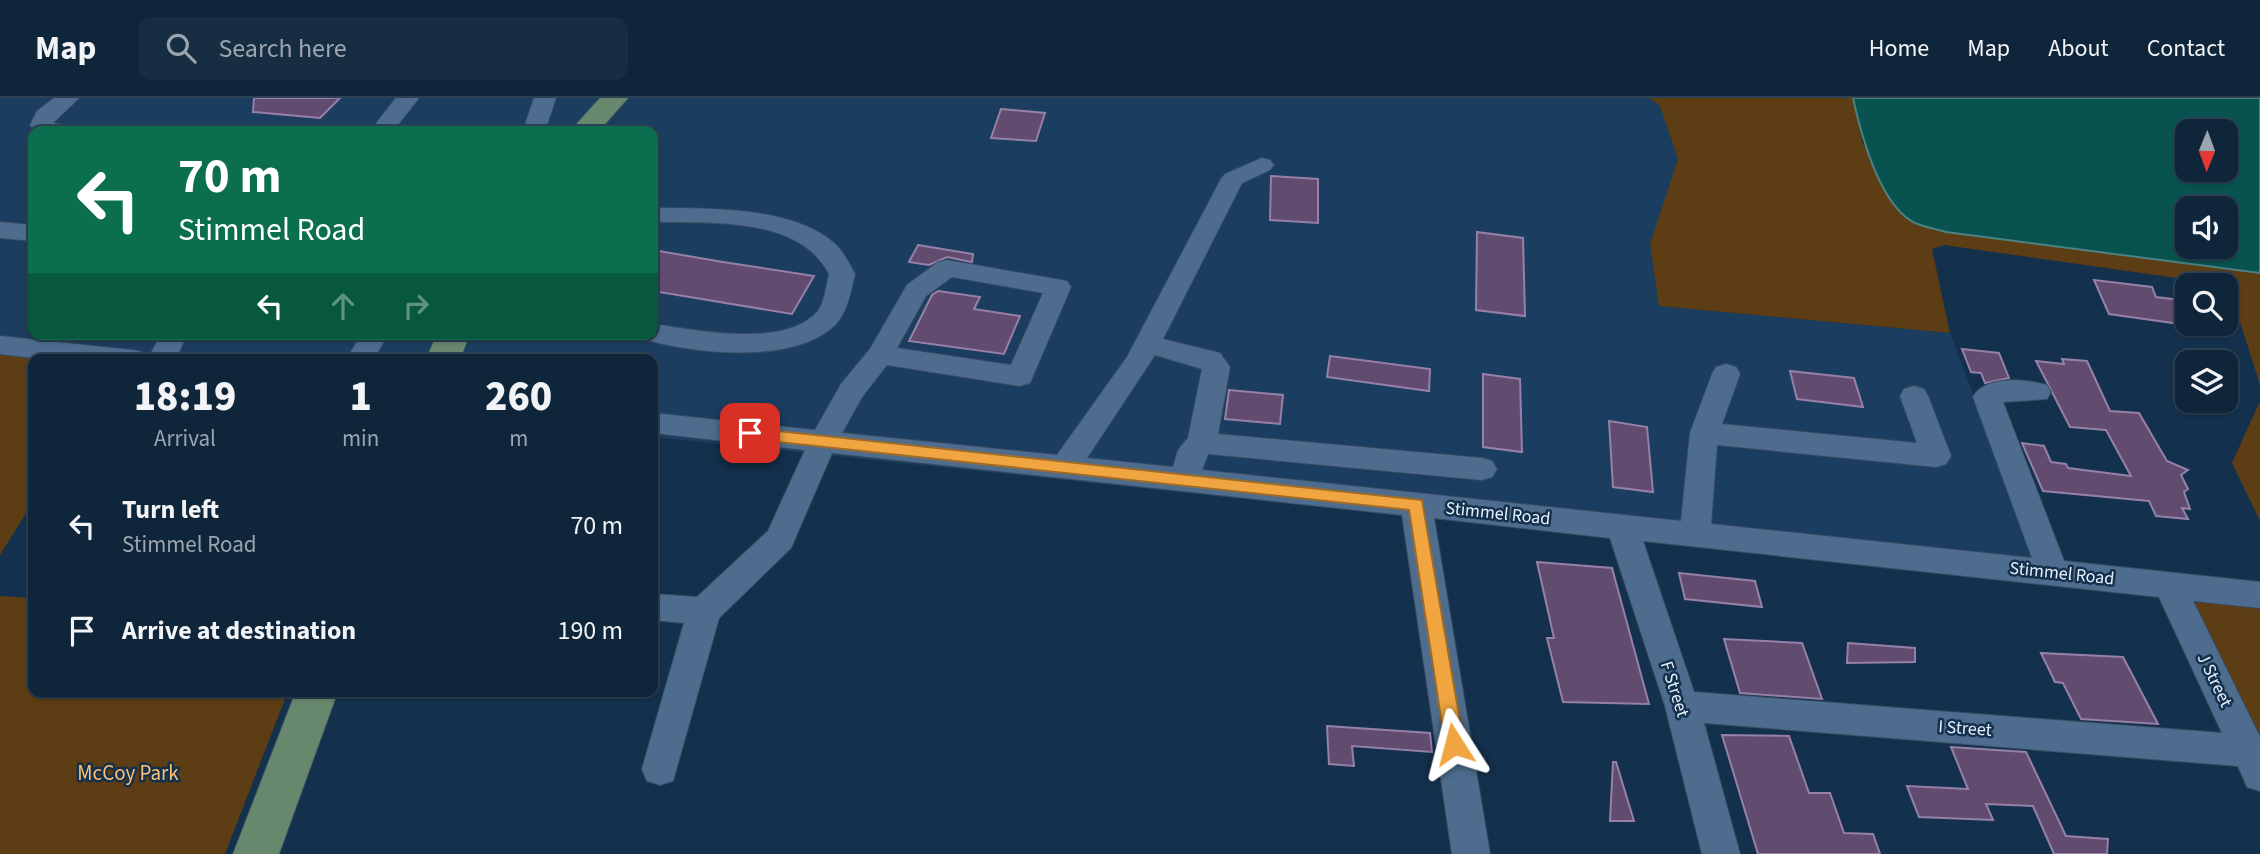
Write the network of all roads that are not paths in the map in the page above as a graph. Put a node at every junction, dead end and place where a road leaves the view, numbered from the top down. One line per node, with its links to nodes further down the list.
1 (68, 98): 5 (street)
2 (408, 98): 6 (street)
3 (545, 98): 7 (street)
4 (614, 98): 8 (main road)
5 (42, 126)
6 (385, 126)
7 (536, 126)
8 (589, 126)
9 (1262, 165): 14 (street)
10 (658, 215): 13 (street)
11 (0, 230): 12 (street)
12 (28, 233)
13 (658, 334)
14 (1147, 344): 24 (street); 25 (street)
15 (0, 345): 16 (street)
16 (85, 354)
17 (880, 355): 17 (street); 23 (street)
18 (1726, 374): 22 (street)
19 (2037, 392): 31 (street)
20 (1914, 396): 22 (street)
21 (658, 424): 23 (street, Stimmel Road)
22 (1704, 433): 30 (street)
23 (823, 441): 25 (street, Stimmel Road); 35 (street)
24 (1202, 443): 26 (street); 27 (street)
25 (1065, 467): 27 (street, Stimmel Road)
26 (1482, 469)
27 (1185, 480): 28 (street, Stimmel Road)
28 (1416, 504): 29 (street, Stimmel Road); 41 (street)
29 (1622, 526): 30 (street, Stimmel Road); 37 (street, F Street)
30 (1695, 534): 31 (street, Stimmel Road)
31 (2053, 573): 32 (street, Stimmel Road)
32 (2169, 585): 33 (street, Stimmel Road); 38 (street, J Street)
33 (2260, 595)
34 (658, 607): 35 (street)
35 (704, 611): 39 (street)
36 (315, 697): 40 (main road)
37 (1682, 706): 38 (street, I Street); 42 (street, F Street)
38 (2254, 763)
39 (660, 769)
40 (256, 854)
41 (1471, 854)
42 (1721, 854)

